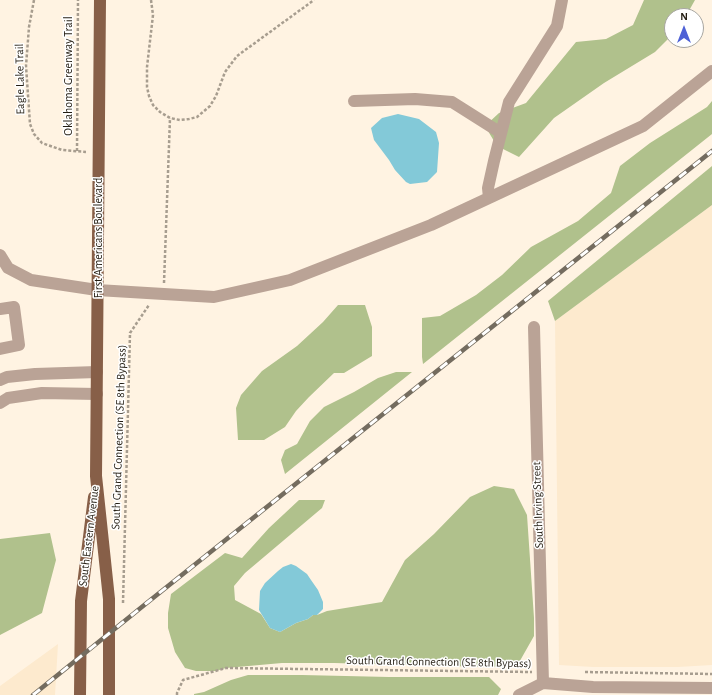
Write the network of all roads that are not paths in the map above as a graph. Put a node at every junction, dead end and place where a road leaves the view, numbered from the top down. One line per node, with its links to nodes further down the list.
1 (100, 0): 8 (main road, First Americans Boulevard)
2 (562, 0): 5 (street)
3 (712, 71): 6 (street)
4 (354, 101): 5 (street)
5 (501, 133): 6 (street)
6 (489, 198): 8 (street)
7 (0, 255): 8 (street)
8 (98, 290): 12 (main road, First Americans Boulevard)
9 (0, 310): 11 (street)
10 (534, 327): 17 (street, South Irving Street)
11 (0, 349)
12 (97, 372): 13 (street); 14 (main road, First Americans Boulevard)
13 (0, 380)
14 (97, 394): 15 (street); 16 (main road, First Americans Boulevard)
15 (0, 403)
16 (96, 476): 19 (main road, South Eastern Avenue); 20 (main road, South Eastern Avenue)
17 (543, 678): 18 (street); 21 (street)
18 (712, 688)
19 (80, 695)
20 (109, 695)
21 (519, 695)

